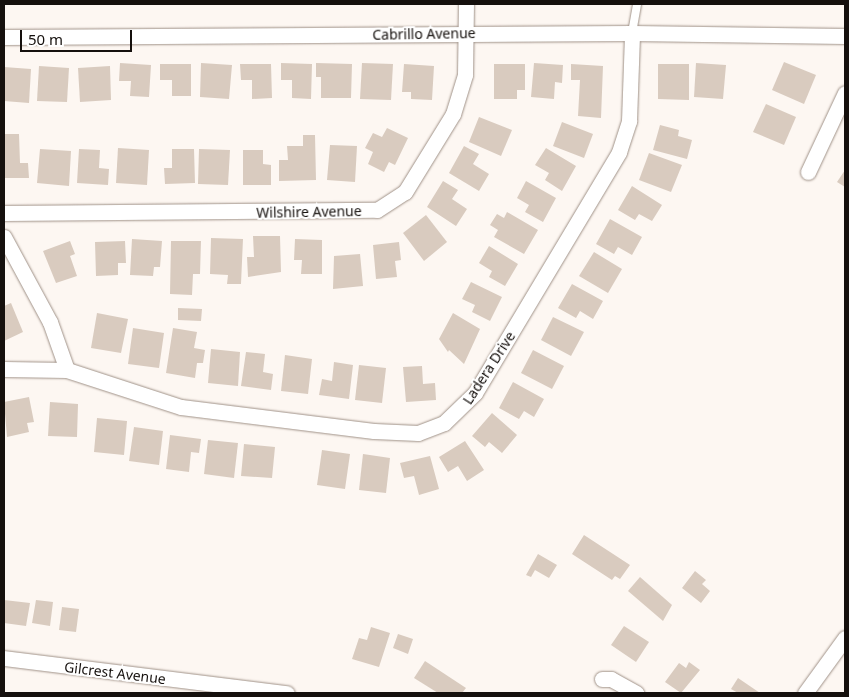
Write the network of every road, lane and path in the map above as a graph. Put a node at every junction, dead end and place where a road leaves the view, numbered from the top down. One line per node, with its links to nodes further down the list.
1 (466, 4): 3 (street, Wilshire Avenue)
2 (637, 4): 4 (lane)
3 (467, 33): 4 (street, Cabrillo Avenue); 6 (street, Cabrillo Avenue); 9 (street, Wilshire Avenue)
4 (632, 33): 5 (street, Cabrillo Avenue); 12 (street, Ladera Drive)
5 (845, 36)
6 (4, 37)
7 (844, 101): 8 (street)
8 (808, 172)
9 (4, 213)
10 (4, 237): 12 (street)
11 (4, 370): 12 (street, Ladera Drive)
12 (67, 370)
13 (845, 638): 18 (street)
14 (4, 658): 16 (street, Gilcrest Avenue)
15 (602, 679): 17 (street)
16 (287, 693)
17 (636, 693)
18 (805, 693)

